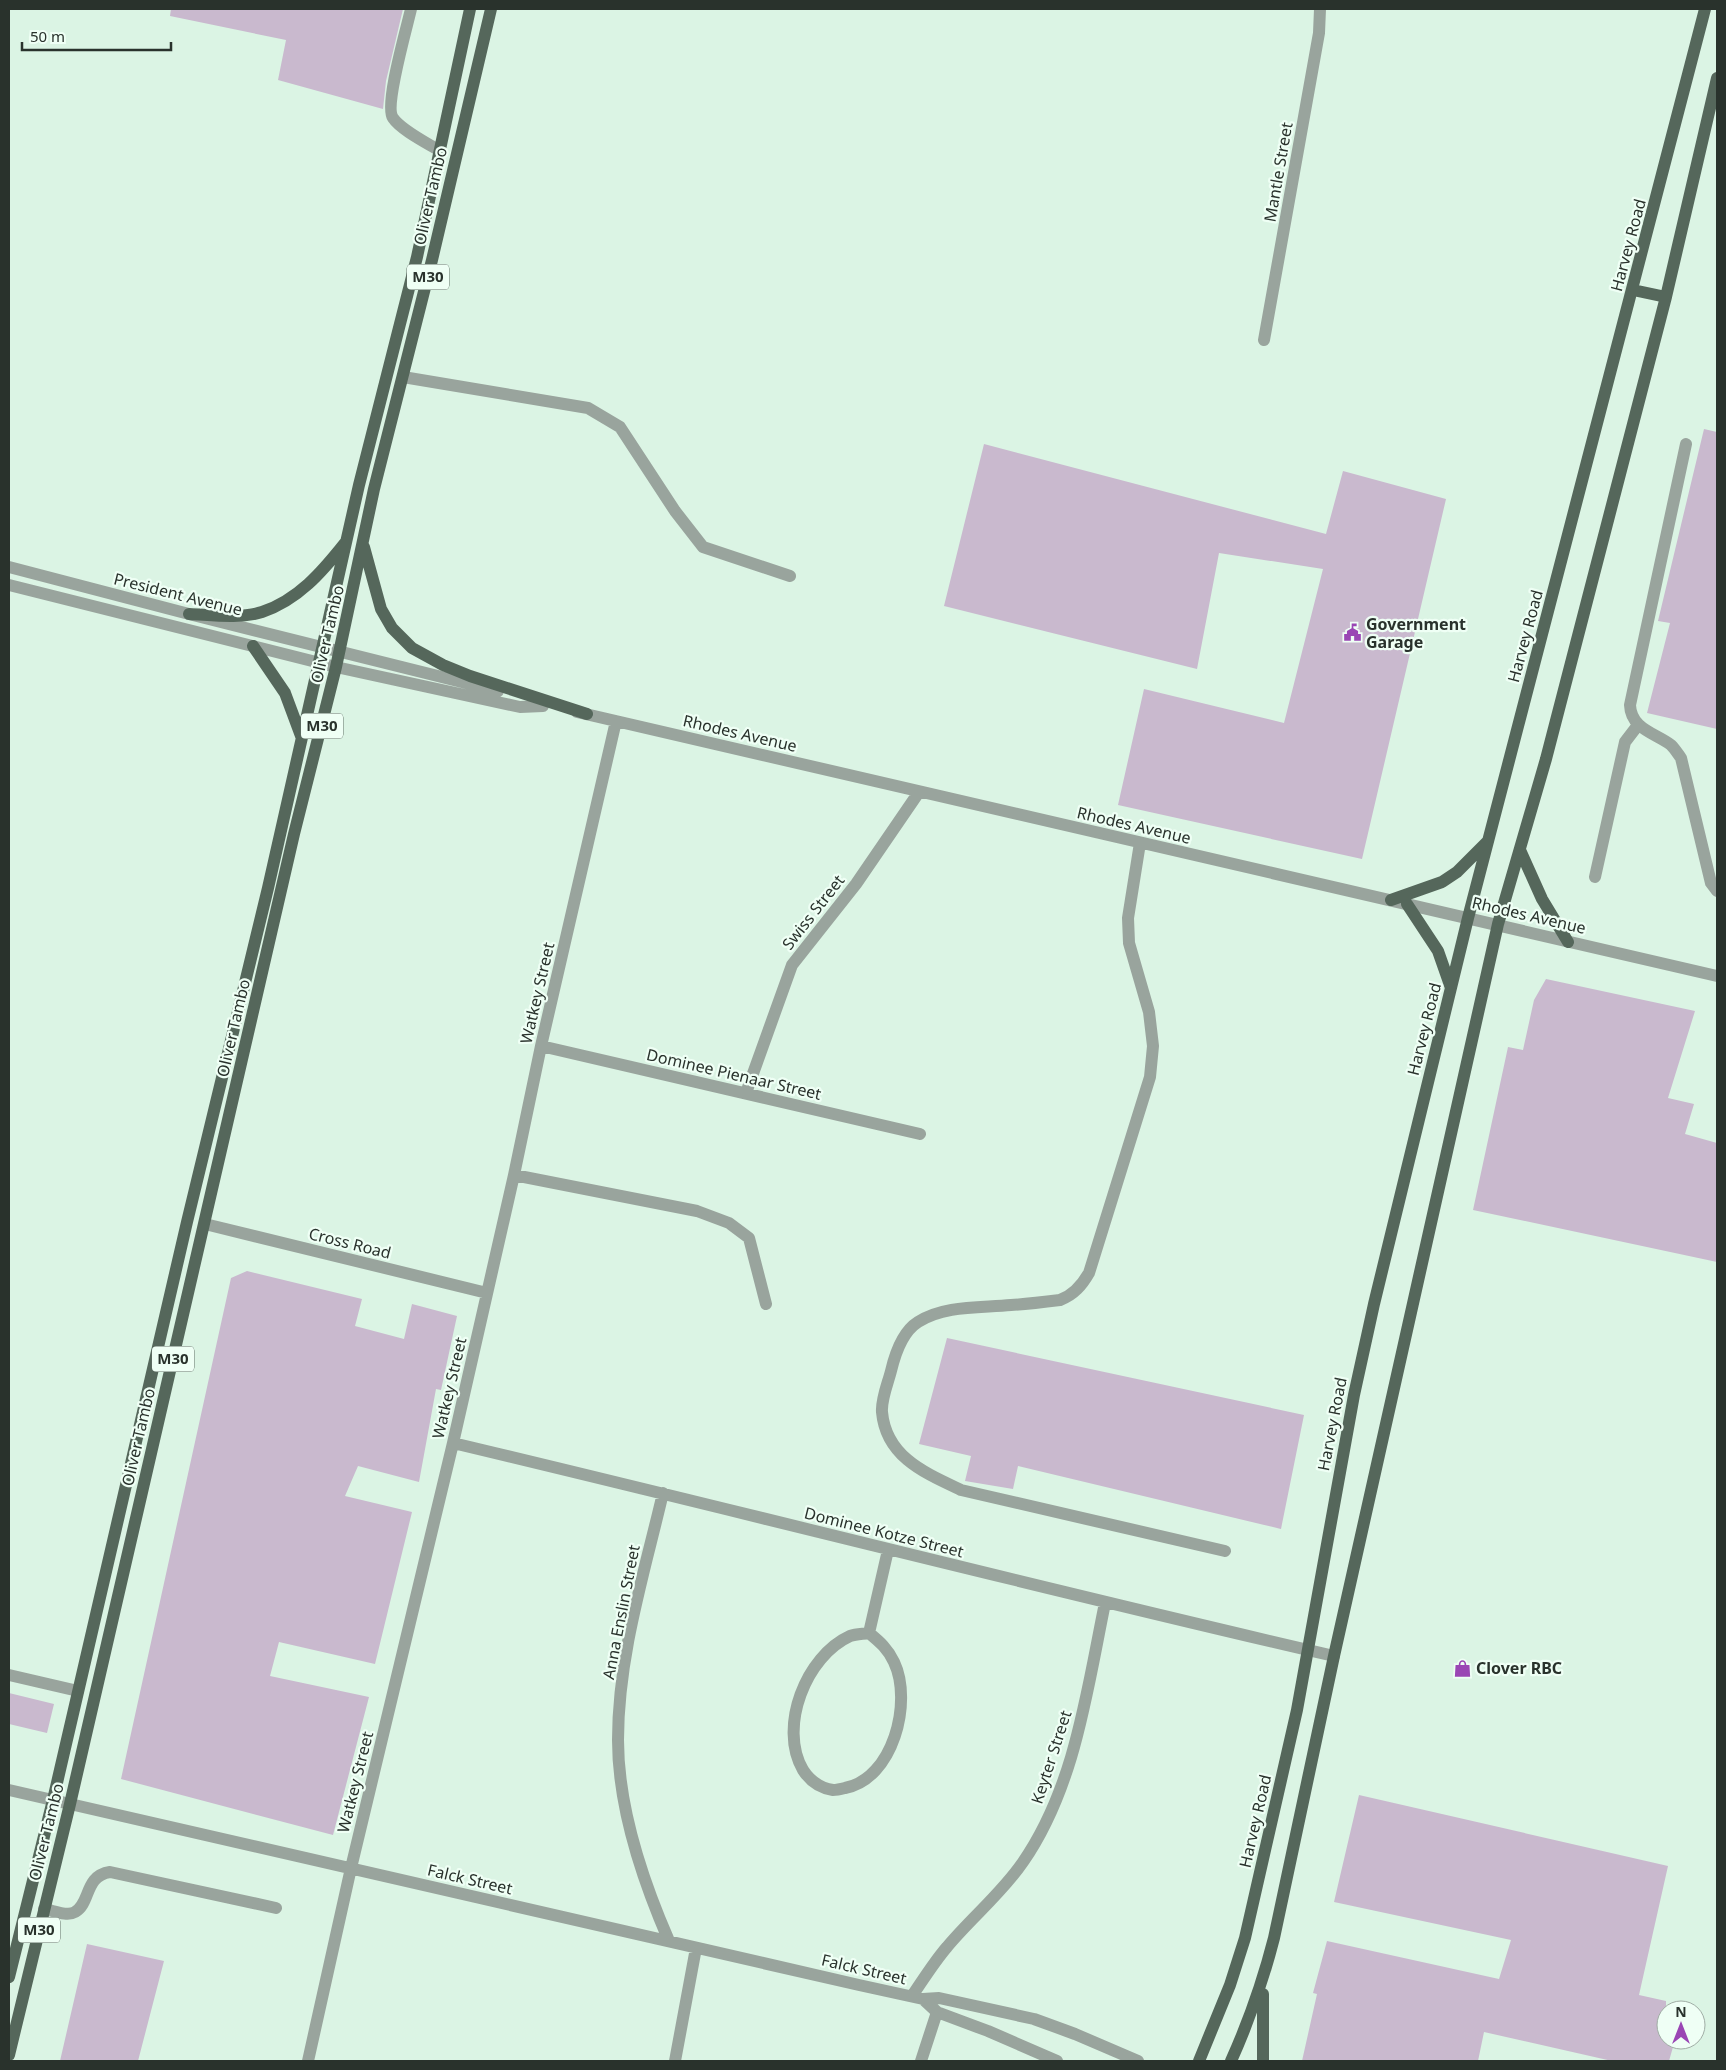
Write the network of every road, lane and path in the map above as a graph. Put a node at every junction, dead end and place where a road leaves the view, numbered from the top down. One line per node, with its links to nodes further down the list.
1 (411, 9): 7 (street)
2 (470, 9): 7 (main road, Oliver Tambo / M30)
3 (491, 9): 9 (main road, Oliver Tambo / M30)
4 (1320, 9): 12 (street, Mantle Street)
5 (1705, 9): 10 (main road, Harvey Road)
6 (1717, 78): 11 (main road)
7 (440, 151): 8 (main road, Oliver Tambo / M30)
8 (417, 257): 9 (main road); 15 (main road, Oliver Tambo / M30)
9 (432, 260): 13 (main road, Oliver Tambo / M30)
10 (1633, 290): 11 (main road); 32 (main road, Harvey Road)
11 (1666, 297): 34 (main road)
12 (1264, 340)
13 (403, 376): 16 (main road, Oliver Tambo / M30); 18 (street)
14 (1686, 444): 29 (street)
15 (348, 540): 20 (main road); 22 (main road, Oliver Tambo / M30)
16 (363, 544): 23 (main road, Oliver Tambo / M30); 27 (main road)
17 (9, 566): 20 (street, President Avenue)
18 (790, 576)
19 (9, 585): 21 (street, President Avenue)
20 (189, 614): 22 (street, President Avenue)
21 (253, 646): 24 (street, President Avenue); 30 (main road)
22 (322, 647): 23 (street, President Avenue); 24 (main road, Oliver Tambo / M30)
23 (340, 651): 25 (main road, Oliver Tambo / M30); 26 (street, Rhodes Avenue)
24 (319, 662): 25 (street, President Avenue); 30 (main road, Oliver Tambo / M30)
25 (336, 667): 26 (street, Rhodes Avenue); 48 (main road, Oliver Tambo / M30)
26 (543, 706): 27 (street, Rhodes Avenue)
27 (587, 714): 28 (street, Rhodes Avenue)
28 (616, 721): 31 (street, Rhodes Avenue); 44 (street, Watkey Street)
29 (1638, 725): 35 (street); 36 (street)
30 (301, 736): 60 (main road, Oliver Tambo / M30)
31 (919, 792): 33 (street, Rhodes Avenue); 45 (street, Swiss Street)
32 (1489, 840): 37 (main road); 39 (main road, Harvey Road)
33 (1140, 844): 37 (street, Rhodes Avenue); 54 (street)
34 (1520, 850): 40 (main road); 41 (main road)
35 (1595, 877)
36 (1717, 891)
37 (1391, 900): 38 (street, Rhodes Avenue)
38 (1407, 904): 39 (street, Rhodes Avenue); 43 (main road)
39 (1468, 918): 40 (street, Rhodes Avenue); 43 (main road, Harvey Road)
40 (1498, 924): 41 (street, Rhodes Avenue); 58 (main road)
41 (1568, 942): 42 (street, Rhodes Avenue)
42 (1717, 976)
43 (1451, 988): 57 (main road, Harvey Road)
44 (541, 1046): 45 (street, Dominee Pienaar Street); 47 (street, Watkey Street)
45 (746, 1093): 46 (street, Dominee Pienaar Street)
46 (920, 1134)
47 (514, 1175): 49 (street, Watkey Street); 50 (street)
48 (204, 1224): 49 (street, Cross Road); 63 (main road, Oliver Tambo / M30)
49 (487, 1293): 51 (street, Watkey Street)
50 (766, 1304)
51 (453, 1444): 52 (street, Dominee Kotze Street); 64 (street, Watkey Street)
52 (663, 1493): 53 (street, Dominee Kotze Street); 67 (street, Anna Enslin Street)
53 (888, 1550): 55 (street, Dominee Kotze Street); 56 (street)
54 (1225, 1550)
55 (1105, 1602): 57 (street, Dominee Kotze Street); 71 (street, Keyter Street)
56 (869, 1634): 56 (street)
57 (1308, 1650): 58 (street, Dominee Kotze Street); 79 (main road, Harvey Road)
58 (1334, 1656): 70 (main road)
59 (9, 1675): 60 (street)
60 (78, 1691): 62 (main road, Oliver Tambo / M30)
61 (9, 1790): 62 (street, Falck Street)
62 (53, 1800): 63 (street, Falck Street); 69 (main road, Oliver Tambo / M30)
63 (70, 1804): 64 (street, Falck Street); 66 (main road, Oliver Tambo / M30)
64 (350, 1868): 67 (street, Falck Street); 74 (street, Watkey Street)
65 (276, 1908): 66 (street)
66 (44, 1909): 73 (main road, Oliver Tambo / M30)
67 (669, 1941): 68 (street, Falck Street)
68 (696, 1948): 71 (street, Falck Street); 75 (street)
69 (9, 1977)
70 (1264, 1979): 80 (main road); 81 (main road)
71 (918, 1998): 72 (street, Falck Street); 78 (street, Falck Street)
72 (937, 2012): 76 (street); 77 (street, Falck Street)
73 (9, 2056)
74 (308, 2061)
75 (675, 2061)
76 (921, 2061)
77 (1058, 2061)
78 (1138, 2061)
79 (1199, 2061)
80 (1232, 2061)
81 (1263, 2061)

